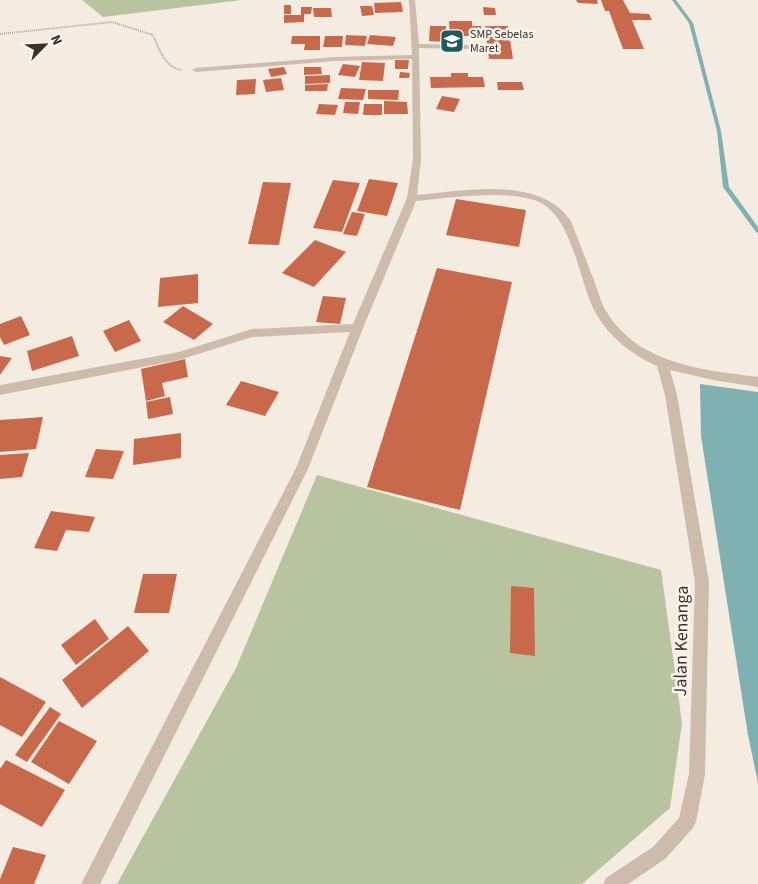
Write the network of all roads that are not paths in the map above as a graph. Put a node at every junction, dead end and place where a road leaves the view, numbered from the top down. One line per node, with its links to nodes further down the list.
1 (412, 0): 3 (street)
2 (474, 47): 3 (street)
3 (416, 52): 4 (street); 5 (street)
4 (196, 70)
5 (412, 198): 6 (street); 7 (street)
6 (357, 328): 9 (street); 10 (street)
7 (663, 365): 8 (street); 11 (street, Jalan Kenanga)
8 (758, 382)
9 (0, 390)
10 (90, 884)
11 (612, 884)

